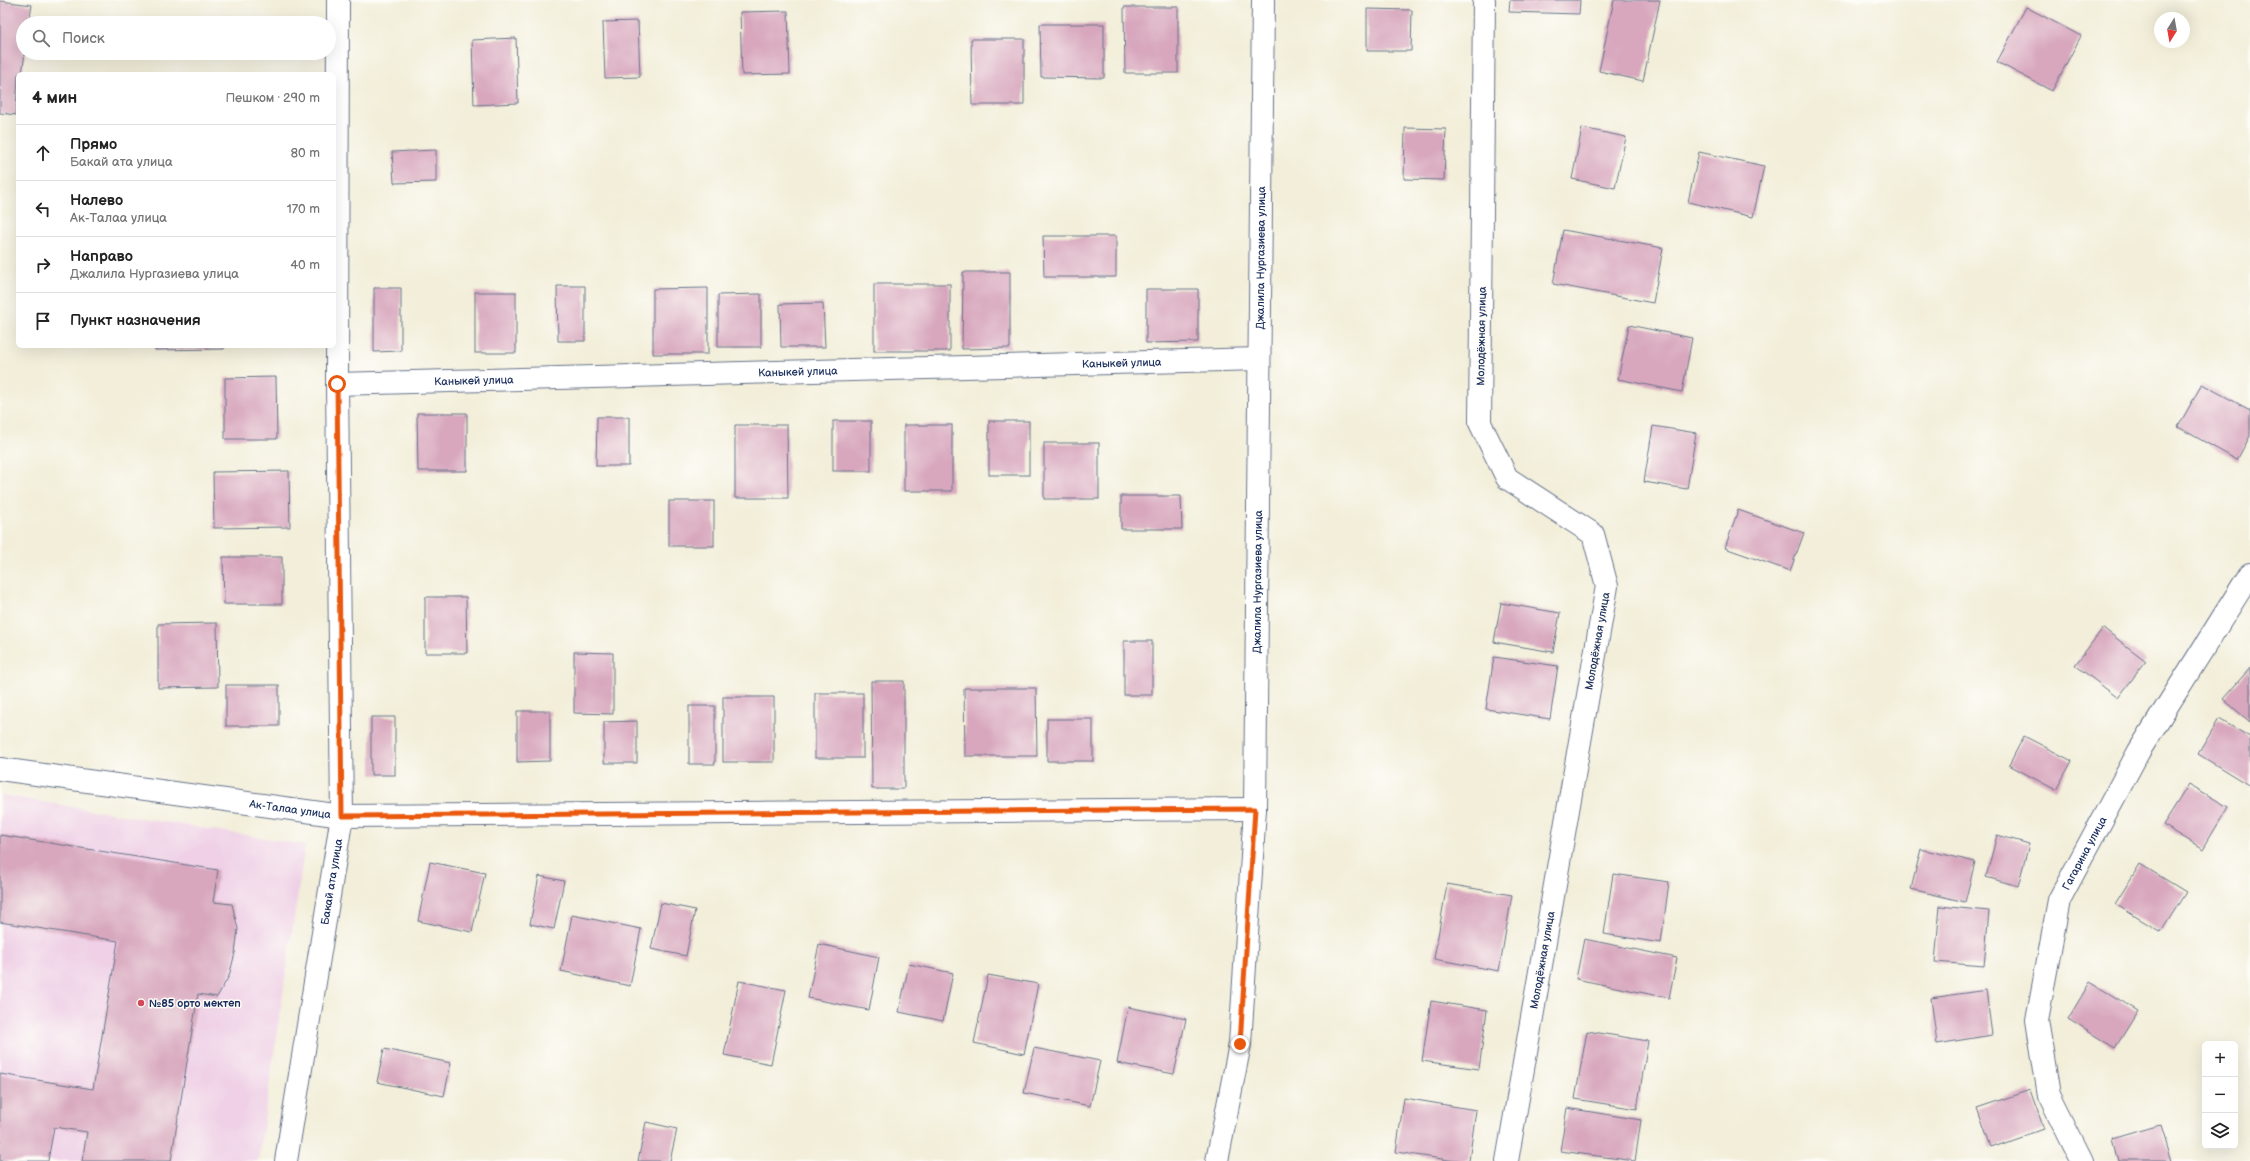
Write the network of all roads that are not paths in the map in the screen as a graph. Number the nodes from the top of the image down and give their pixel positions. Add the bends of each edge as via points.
1 (338, 0) edge
2 (1263, 0) edge
3 (1484, 0) edge
4 (1259, 359) junction
5 (337, 384) junction
6 (2250, 574) edge
7 (0, 769) edge
8 (1255, 809) junction
9 (342, 816) junction
10 (286, 1161) edge
11 (1217, 1161) edge
12 (1507, 1161) edge
13 (2082, 1161) edge

1 - 5 street, Бакай ата улица
2 - 4 street, Джалила Нургазиева улица
3 - 12 street, Молодёжная улица via 1480,423 1507,478 1593,534 1607,586
4 - 5 street, Каныкей улица
4 - 8 street, Джалила Нургазиева улица
5 - 9 street, Бакай ата улица
6 - 13 street, Гагарина улица via 2139,752 2059,900 2037,1020 2049,1095
7 - 9 street, Ак-Талаа улица
8 - 9 street, Ак-Талаа улица
8 - 11 street, Джалила Нургазиева улица via 1240,1044
9 - 10 street, Бакай ата улица

